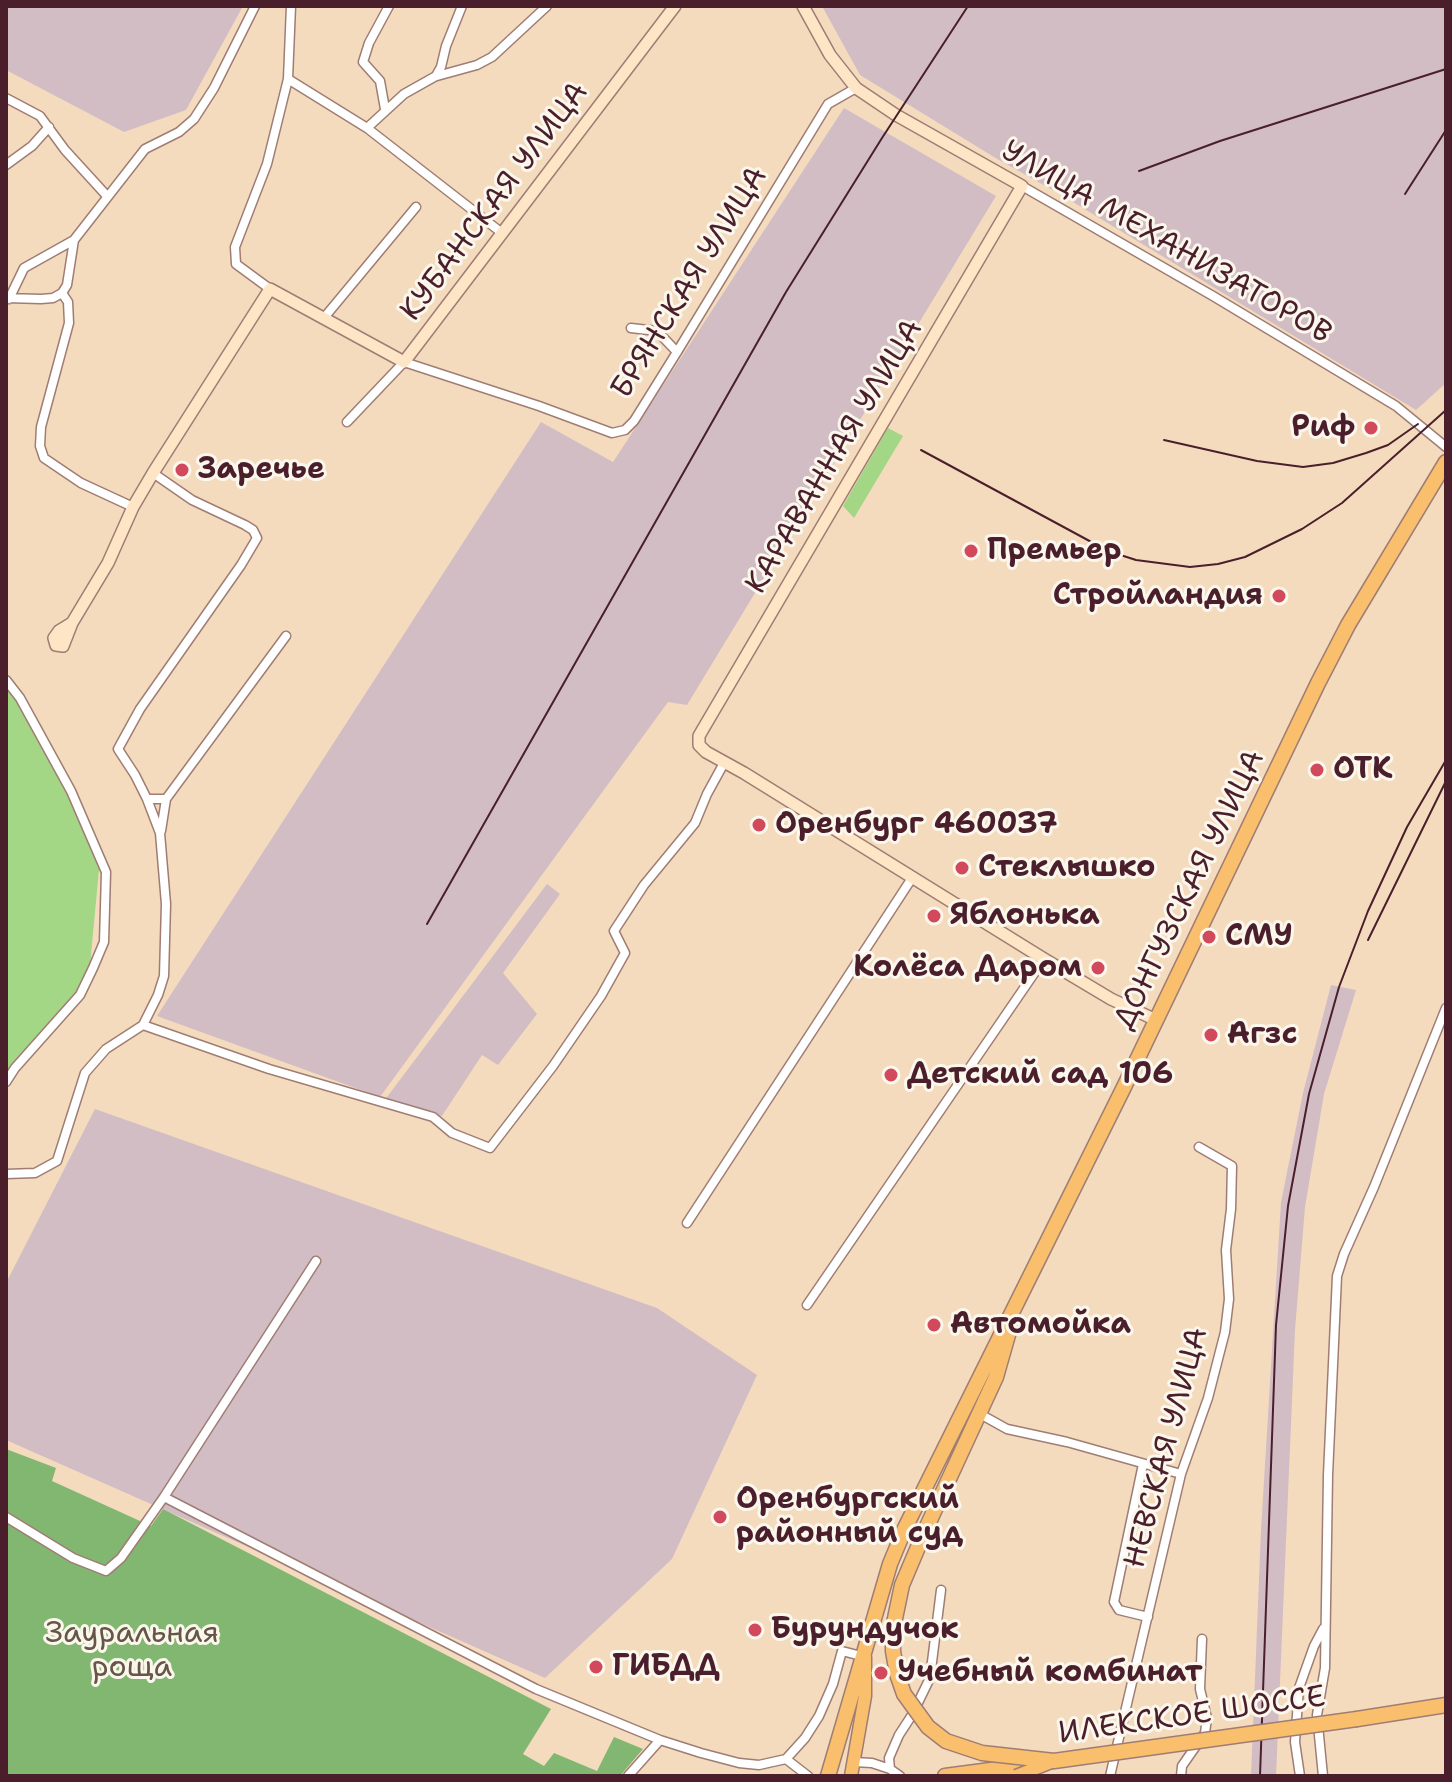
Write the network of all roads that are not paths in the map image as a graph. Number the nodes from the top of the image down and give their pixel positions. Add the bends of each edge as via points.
1 (255, 6) edge
2 (291, 6) edge
3 (389, 6) edge
4 (462, 6) edge
5 (547, 6) edge
6 (675, 6) edge
7 (803, 6) edge
8 (436, 76) junction
9 (288, 79) junction
10 (856, 88) junction
11 (6, 98) edge
12 (385, 109) junction
13 (49, 127) junction
14 (367, 128) junction
15 (6, 165) edge
16 (1022, 186) junction
17 (107, 196) junction
18 (416, 207) dead end
19 (502, 233) junction
20 (74, 240) junction
21 (270, 289) junction
22 (62, 293) junction
23 (7, 299) edge
24 (323, 319) junction
25 (631, 328) dead end
26 (677, 352) junction
27 (404, 362) junction
28 (347, 422) dead end
29 (1446, 447) edge
30 (1446, 462) edge
31 (153, 473) junction
32 (133, 507) junction
33 (72, 623) dead end
34 (286, 636) dead end
35 (6, 680) edge
36 (724, 763) junction
37 (147, 799) junction
38 (166, 799) junction
39 (160, 833) junction
40 (912, 878) junction
41 (1044, 959) junction
42 (1446, 1008) edge
43 (1156, 1020) junction
44 (143, 1025) junction
45 (6, 1082) edge
46 (1199, 1147) dead end
47 (6, 1174) edge
48 (687, 1223) dead end
49 (316, 1261) dead end
50 (807, 1305) dead end
51 (1013, 1310) junction
52 (980, 1414) junction
53 (1143, 1464) junction
54 (1181, 1474) junction
55 (164, 1497) junction
56 (6, 1517) edge
57 (941, 1590) dead end
58 (1148, 1617) junction
59 (1324, 1628) junction
60 (1202, 1639) dead end
61 (865, 1657) junction
62 (1446, 1705) edge
63 (660, 1740) junction
64 (1197, 1746) junction
65 (1115, 1758) junction
66 (786, 1759) junction
67 (1054, 1761) junction
68 (854, 1762) junction
69 (890, 1769) junction
70 (628, 1776) edge
71 (808, 1776) edge
72 (828, 1776) edge
73 (851, 1776) edge
74 (899, 1776) edge
75 (945, 1776) edge
76 (966, 1776) edge
77 (1016, 1776) edge
78 (1110, 1776) edge
79 (1181, 1776) edge
80 (1300, 1776) edge
81 (1323, 1776) edge

1 - 17 street via 194,119 145,149
2 - 9 street
3 - 12 street via 363,62 380,81
4 - 8 street
5 - 8 street via 492,57
6 - 19 street, КУБАНСКАЯ УЛИЦА
7 - 10 street, УЛИЦА МЕХАНИЗАТОРОВ
8 - 12 street
9 - 14 street
9 - 21 street via 267,164 235,247 236,264
10 - 16 street, УЛИЦА МЕХАНИЗАТОРОВ
10 - 26 street, БРЯНСКАЯ УЛИЦА via 828,104
11 - 13 street via 40,116
12 - 14 street
13 - 15 street
13 - 17 street
14 - 19 street
16 - 29 street, УЛИЦА МЕХАНИЗАТОРОВ via 1396,406
16 - 36 street, КАРАВАННАЯ УЛИЦА via 699,736 699,745
17 - 20 street
18 - 24 street
19 - 27 street, КУБАНСКАЯ УЛИЦА
20 - 22 street
20 - 23 street via 24,268
21 - 24 street, БРЯНСКАЯ УЛИЦА
21 - 31 street
22 - 23 street
22 - 32 street via 69,323 40,446 44,458 81,483
24 - 27 street, БРЯНСКАЯ УЛИЦА
25 - 26 street via 657,331
26 - 27 street, БРЯНСКАЯ УЛИЦА via 634,421 612,433
27 - 28 street, КУБАНСКАЯ УЛИЦА
30 - 43 highway, ДОНГУЗСКАЯ УЛИЦА via 1348,625
31 - 32 street
31 - 37 street via 192,500 245,525 257,538 118,749
32 - 33 street
34 - 38 street
35 - 45 street via 71,791 106,872 104,942 80,995
36 - 40 street
36 - 44 street via 695,823 614,931 625,953 601,996 490,1148 452,1133 433,1117
37 - 38 street
37 - 39 street
38 - 39 street
39 - 44 street via 166,904 164,976
40 - 41 street
40 - 48 street
41 - 43 street
41 - 50 street
42 - 59 street via 1337,1276
43 - 51 highway, ДОНГУЗСКАЯ УЛИЦА
44 - 47 street via 106,1049 85,1073 57,1161 35,1173
46 - 54 street, НЕВСКАЯ УЛИЦА via 1232,1166 1226,1250 1229,1299 1208,1398
49 - 55 street
51 - 52 highway via 1007,1346
51 - 61 highway, ДОНГУЗСКАЯ УЛИЦА via 900,1540
52 - 53 street via 1007,1429
52 - 67 highway, bridge via 902,1585 893,1628 895,1662 904,1694 928,1727 946,1741 982,1753
53 - 54 street
53 - 58 street via 1114,1602 1119,1610
54 - 58 street, НЕВСКАЯ УЛИЦА
55 - 56 street via 106,1571 73,1558
55 - 63 street via 536,1689
57 - 69 street via 930,1678 899,1735
58 - 65 street, НЕВСКАЯ УЛИЦА
59 - 80 street via 1299,1688 1295,1742
59 - 81 street via 1325,1668 1317,1715
60 - 64 street via 1200,1689 1207,1718
61 - 66 street via 842,1651 819,1716
61 - 68 main road, ДОНГУЗСКАЯ УЛИЦА via 865,1696
61 - 72 highway, ДОНГУЗСКАЯ УЛИЦА
62 - 67 highway, ИЛЕКСКОЕ ШОССЕ, bridge
63 - 66 street via 739,1763
63 - 70 street
64 - 65 street
64 - 79 street
65 - 76 street
65 - 78 street, НЕВСКАЯ УЛИЦА
66 - 71 street
67 - 75 highway, ИЛЕКСКОЕ ШОССЕ, bridge
67 - 77 main road, bridge
68 - 69 street
68 - 73 main road, ДОНГУЗСКАЯ УЛИЦА
69 - 74 street

